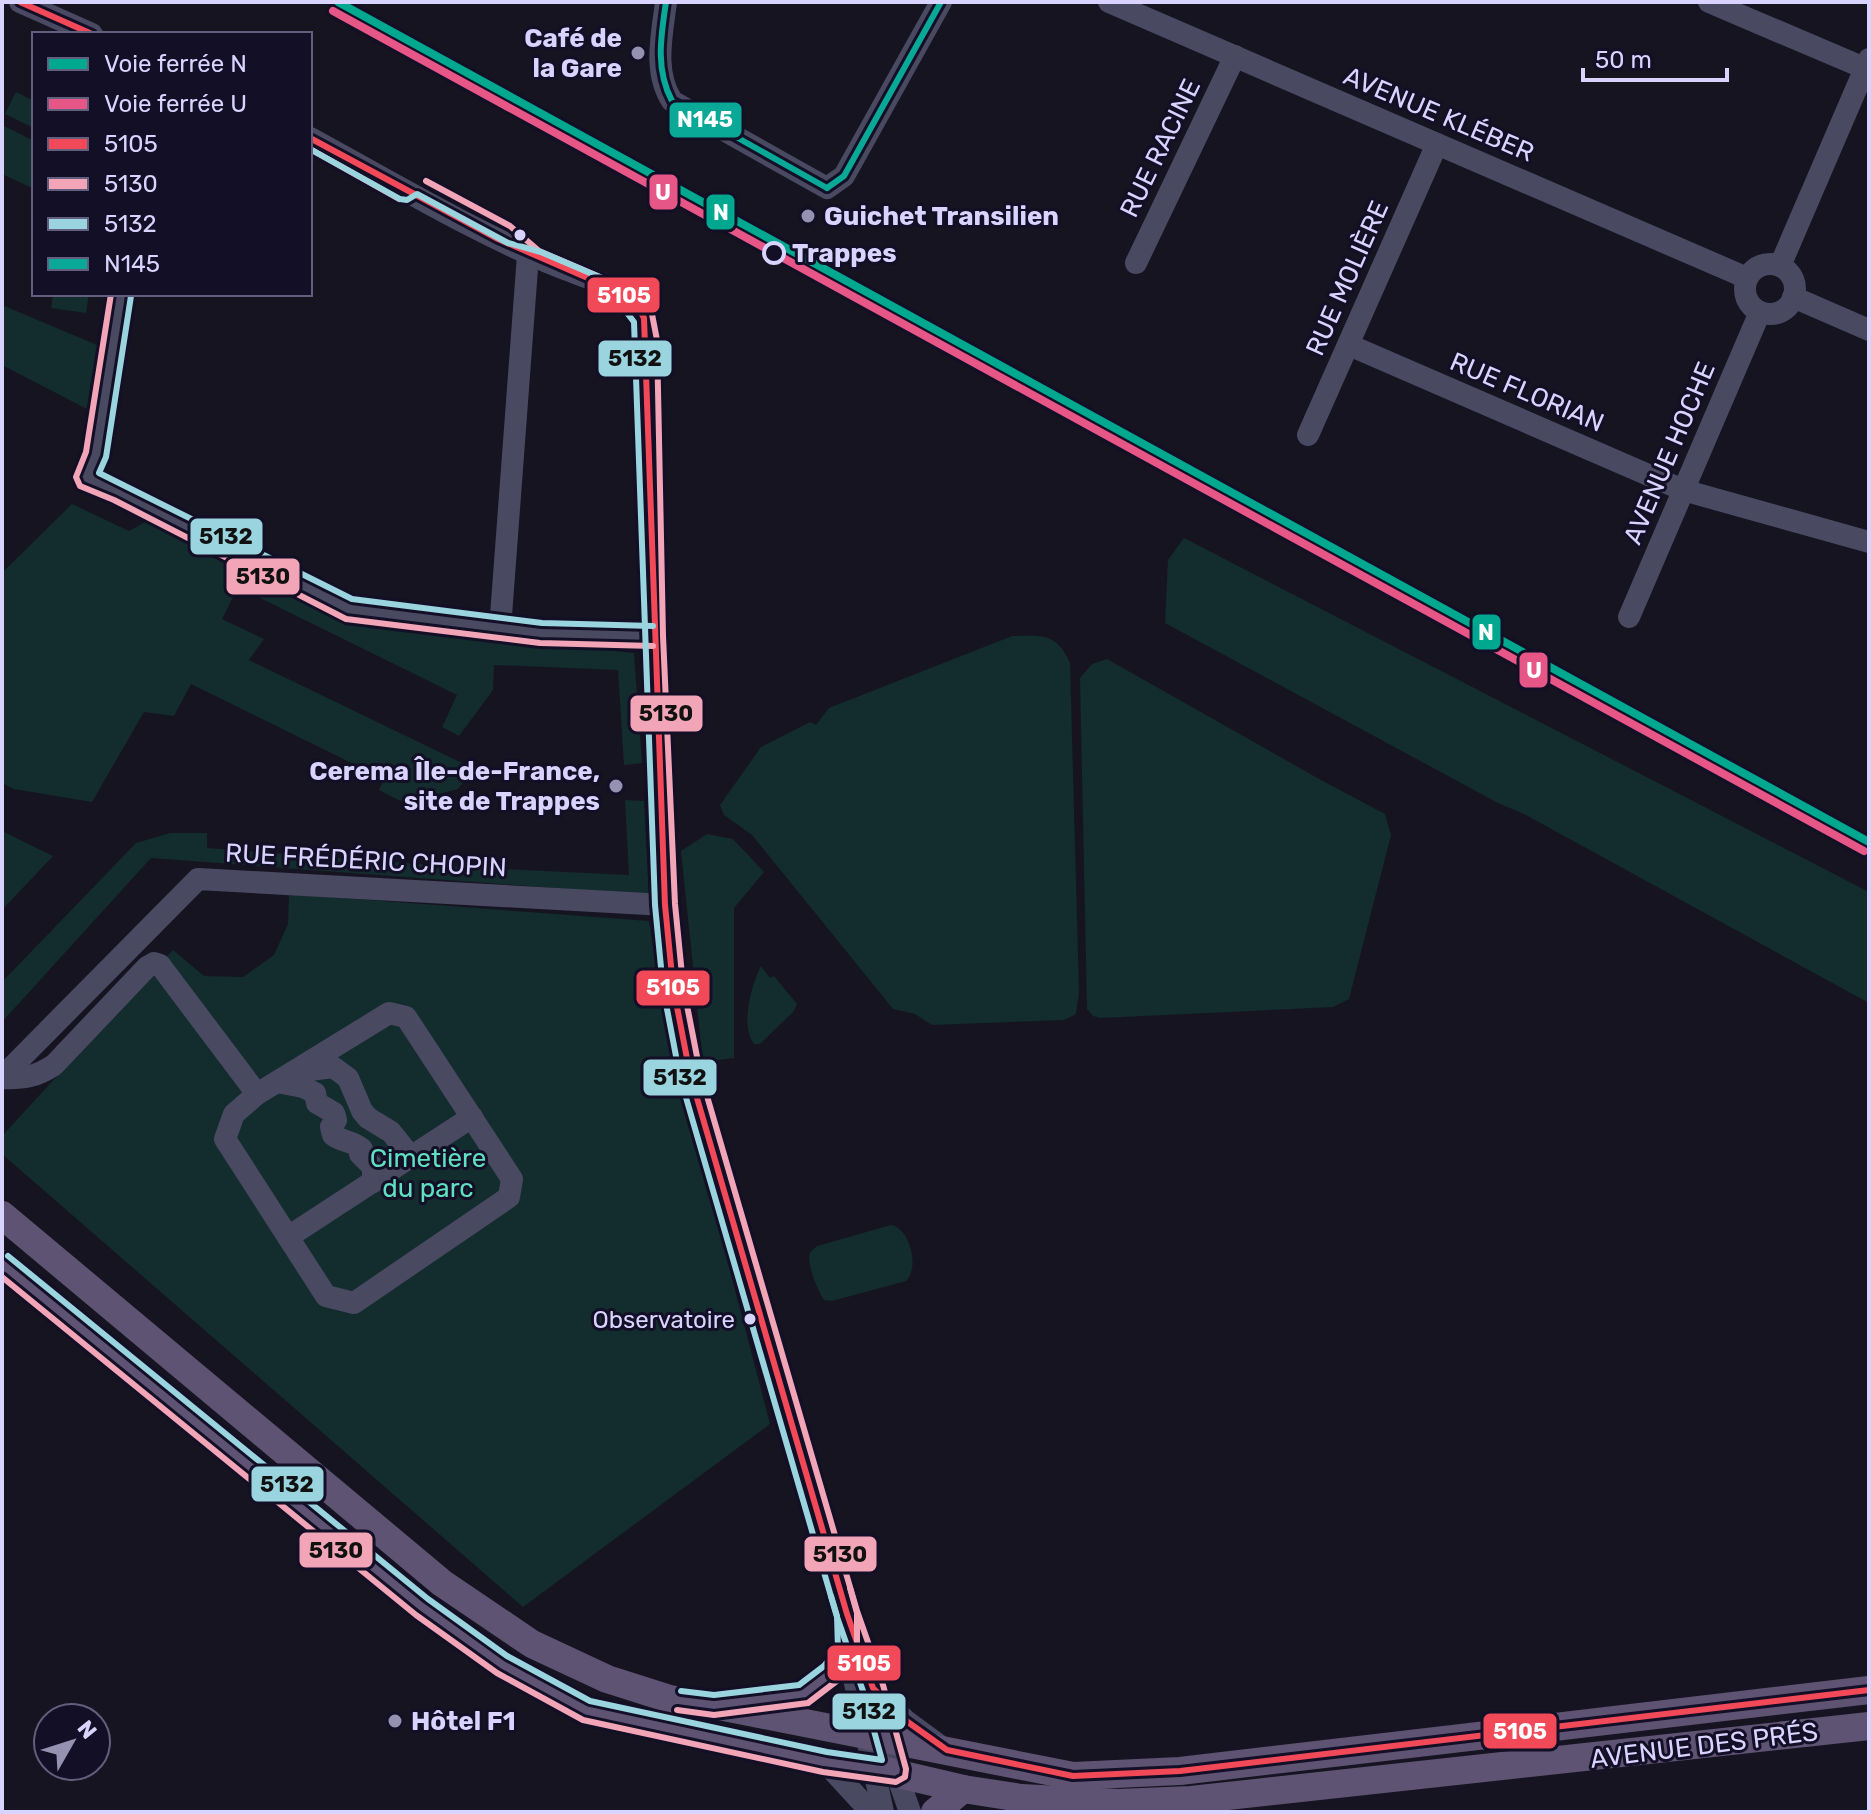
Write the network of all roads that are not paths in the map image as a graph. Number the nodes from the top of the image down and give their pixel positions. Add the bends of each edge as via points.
1 (20, 2) edge
2 (666, 2) edge
3 (941, 2) edge
4 (1109, 2) edge
5 (1709, 2) edge
6 (88, 32) edge
7 (1235, 56) junction
8 (1868, 66) edge
9 (312, 139) edge
10 (1437, 144) junction
11 (528, 255) junction
12 (1136, 263) dead end
13 (1780, 266) junction
14 (1747, 278) junction
15 (121, 296) edge
16 (1793, 297) junction
17 (1760, 312) junction
18 (1869, 330) edge
19 (1349, 345) junction
20 (1308, 435) dead end
21 (1683, 490) junction
22 (1869, 542) edge
23 (1629, 617) dead end
24 (500, 629) junction
25 (653, 636) junction
26 (665, 905) junction
27 (2, 1077) edge
28 (285, 1077) junction
29 (257, 1094) junction
30 (472, 1117) junction
31 (347, 1136) junction
32 (411, 1157) junction
33 (2, 1215) edge
34 (288, 1237) junction
35 (2, 1264) edge
36 (847, 1614) junction
37 (848, 1653) junction
38 (873, 1688) junction
39 (1869, 1690) edge
40 (714, 1705) junction
41 (1869, 1726) edge
42 (703, 1736) junction
43 (947, 1750) junction
44 (880, 1754) junction
45 (825, 1762) junction
46 (1073, 1776) junction
47 (963, 1789) junction
48 (871, 1812) edge
49 (883, 1812) edge
50 (910, 1812) edge
51 (935, 1812) edge

1 - 6 street
2 - 3 street via 659,68 672,101 827,188 844,176
4 - 7 street, AVENUE KLÉBER
5 - 8 street
7 - 10 street, AVENUE KLÉBER
7 - 12 street, RUE RACINE
8 - 13 street
9 - 11 street
10 - 14 street, AVENUE KLÉBER
10 - 19 street, RUE MOLIÈRE
11 - 24 street
11 - 25 street via 627,296 642,313 647,341
13 - 14 street via 1761,266
13 - 16 street via 1792,279
14 - 17 street via 1746,298
15 - 24 street via 96,455 86,478 349,609
16 - 17 street via 1780,312
16 - 18 street
17 - 21 street, AVENUE HOCHE
19 - 20 street, RUE MOLIÈRE
19 - 21 street, RUE FLORIAN
21 - 22 street, RUE FLORIAN
21 - 23 street, AVENUE HOCHE
24 - 25 street
25 - 26 street
26 - 27 street, RUE FRÉDÉRIC CHOPIN via 198,879
26 - 36 street via 690,1074
27 - 29 street via 31,1077 54,1065 154,963
28 - 29 street
28 - 30 street via 389,1013 406,1017
28 - 31 street via 303,1087
28 - 32 street via 333,1067 348,1078 368,1118 391,1132
29 - 34 street via 234,1114 225,1139
30 - 32 street
30 - 34 street via 512,1179 509,1197 354,1303 326,1296
31 - 32 street
31 - 34 street
33 - 40 main road via 442,1583 532,1644 607,1679 670,1699
35 - 42 main road via 422,1607 502,1664 586,1710
36 - 37 street
36 - 38 street
37 - 40 main road via 803,1695
37 - 44 street
38 - 43 street
38 - 44 street
39 - 46 main road, AVENUE DES PRÉS via 1180,1771
40 - 44 main road
41 - 47 main road, AVENUE DES PRÉS via 1191,1800 1118,1803
42 - 44 main road via 713,1725
42 - 45 main road
43 - 44 main road, AVENUE DES PRÉS
43 - 46 main road, AVENUE DES PRÉS
44 - 45 main road
44 - 46 main road via 1005,1779 1066,1783
44 - 47 main road, AVENUE DES PRÉS
44 - 49 street
44 - 50 street
45 - 48 street
47 - 51 main road

